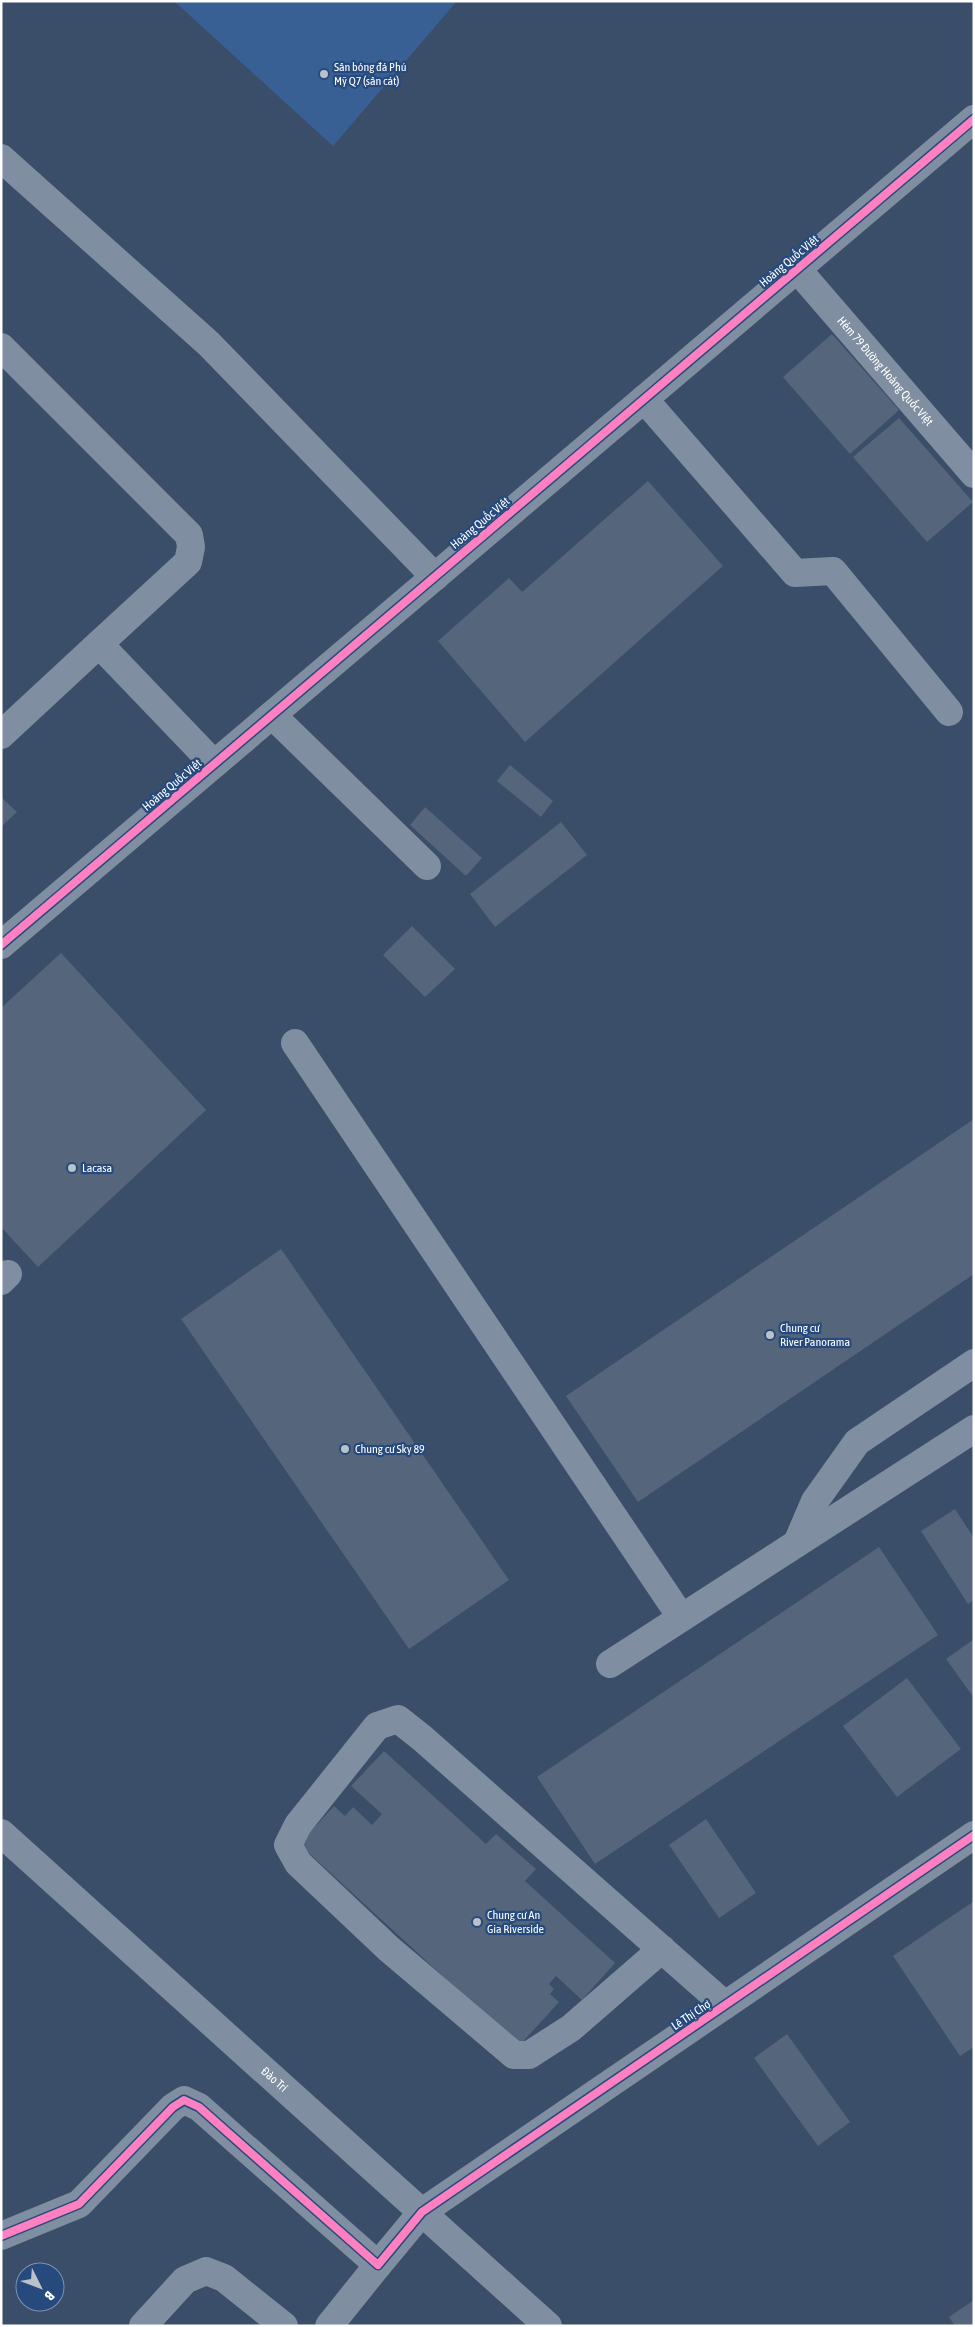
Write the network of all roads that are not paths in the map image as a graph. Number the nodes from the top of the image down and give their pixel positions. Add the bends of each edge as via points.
1 (974, 119) edge
2 (1, 158) edge
3 (797, 269) junction
4 (1, 347) edge
5 (644, 399) junction
6 (974, 474) edge
7 (435, 577) junction
8 (99, 644) junction
9 (948, 712) dead end
10 (272, 715) junction
11 (1, 735) edge
12 (214, 764) junction
13 (426, 866) dead end
14 (1, 944) edge
15 (295, 1043) dead end
16 (974, 1363) edge
17 (974, 1430) edge
18 (797, 1543) junction
19 (681, 1617) junction
20 (610, 1664) dead end
21 (1, 1833) edge
22 (974, 1835) edge
23 (662, 1948) junction
24 (725, 2005) junction
25 (422, 2212) junction
26 (1, 2236) edge
27 (378, 2265) junction
28 (143, 2326) edge
29 (284, 2326) edge
30 (329, 2326) edge
31 (548, 2326) edge

1 - 3 street, Hoàng Quốc Việt
2 - 7 street via 209,344
3 - 5 street, Hoàng Quốc Việt
3 - 6 street, Hẻm 79 Đường Hoàng Quốc Việt
4 - 8 street via 189,536 192,547 188,562
5 - 7 street, Hoàng Quốc Việt
5 - 9 street via 796,573 832,571
7 - 10 street, Hoàng Quốc Việt
8 - 11 street
8 - 12 street
10 - 12 street, Hoàng Quốc Việt
10 - 13 street
12 - 14 street, Hoàng Quốc Việt
15 - 19 street
16 - 18 street via 857,1442 815,1501
17 - 18 street
18 - 19 street
19 - 20 street
21 - 25 street, Đào Trí
22 - 24 street, Lê Thị Chợ
23 - 23 street via 571,2028 529,2055 514,2055 389,1949 298,1863 288,1845 298,1825 377,1726 398,1719
23 - 24 street
24 - 25 street, Lê Thị Chợ
25 - 27 street, Lê Thị Chợ
25 - 31 street, Đào Trí
26 - 27 street via 79,2204 173,2107 184,2100 199,2107
27 - 30 street, Lê Thị Chợ
28 - 29 street via 185,2280 206,2271 224,2278

